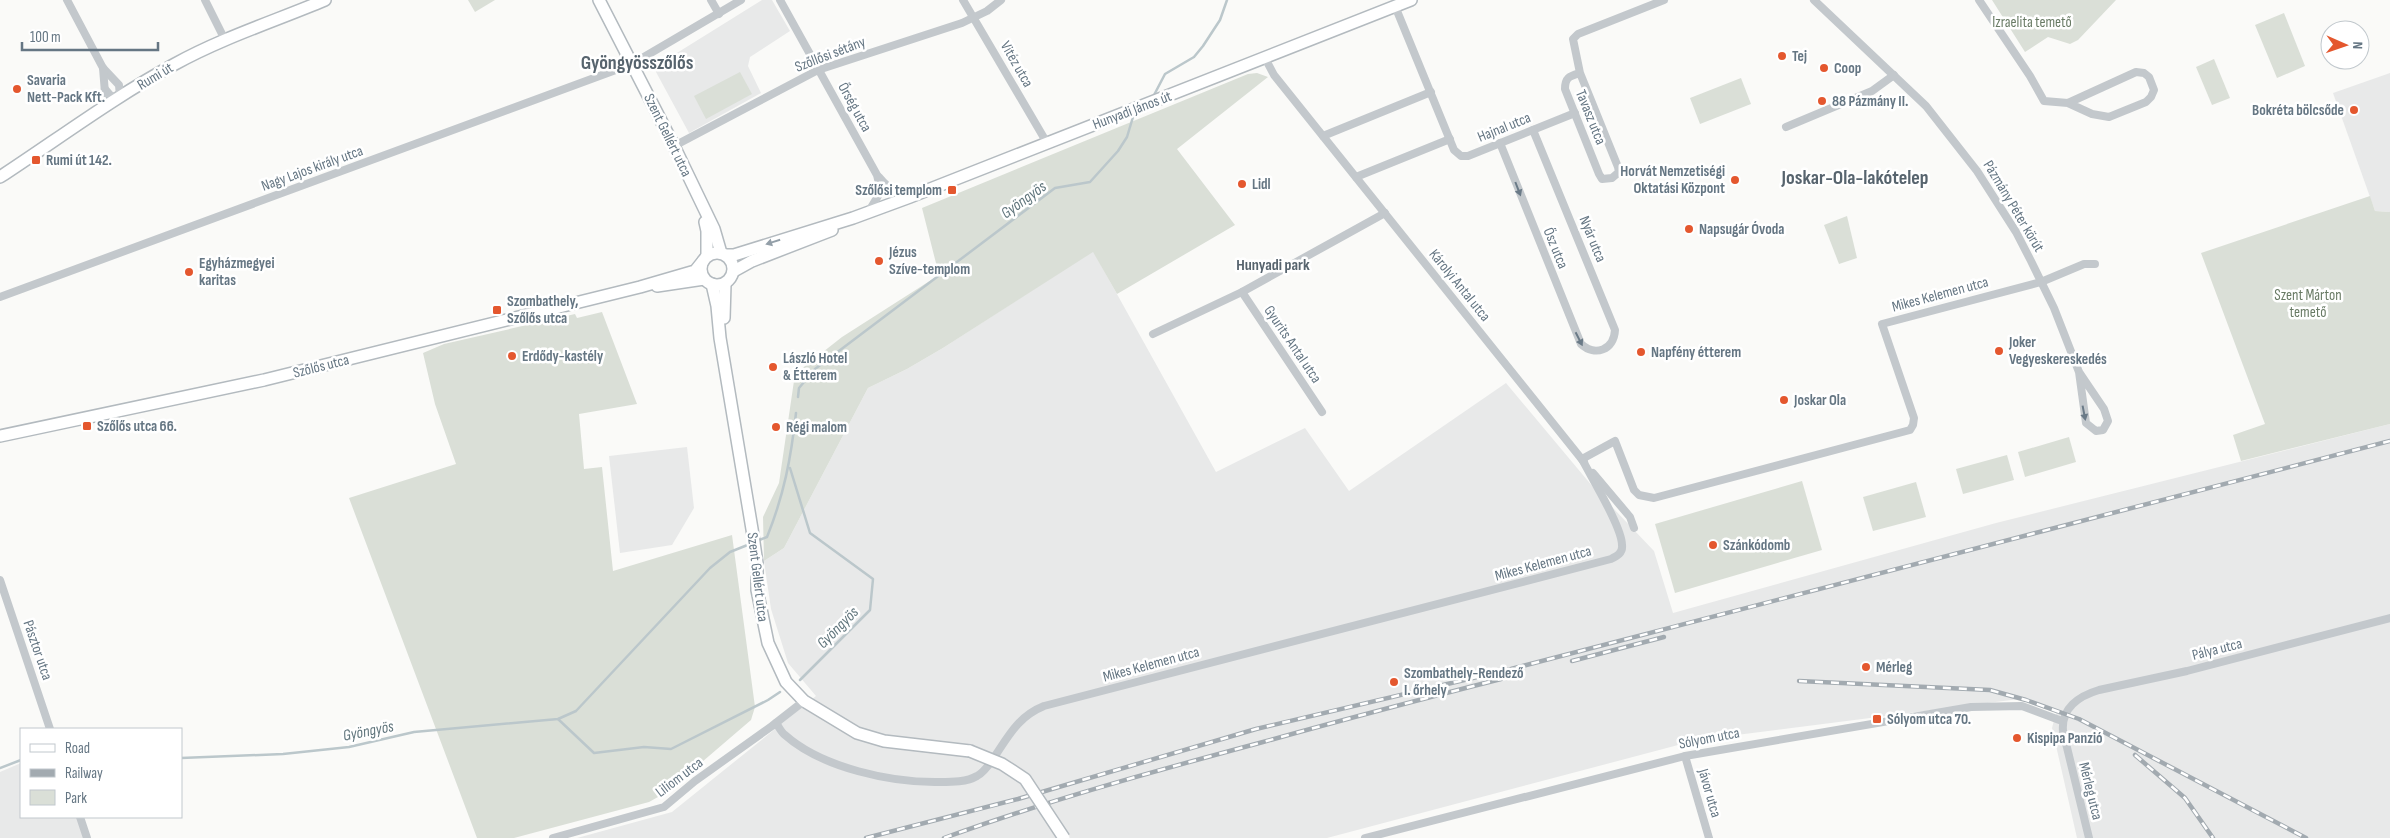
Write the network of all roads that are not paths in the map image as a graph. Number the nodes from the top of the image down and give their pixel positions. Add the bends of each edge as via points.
1 (66, 0) edge
2 (205, 0) edge
3 (325, 0) edge
4 (599, 0) edge
5 (711, 0) edge
6 (741, 0) edge
7 (780, 0) edge
8 (964, 0) edge
9 (1001, 0) edge
10 (1412, 0) edge
11 (1664, 0) edge
12 (1814, 0) edge
13 (1979, 0) edge
14 (1395, 6) junction
15 (718, 14) junction
16 (974, 18) junction
17 (225, 40) junction
18 (1265, 58) junction
19 (632, 64) junction
20 (103, 68) junction
21 (818, 70) junction
22 (1580, 73) junction
23 (1894, 75) junction
24 (116, 80) junction
25 (144, 82) junction
26 (105, 89) junction
27 (1431, 92) junction
28 (120, 97) junction
29 (2068, 103) junction
30 (98, 112) junction
31 (1575, 113) junction
32 (1786, 127) dead end
33 (1533, 130) junction
34 (1323, 136) junction
35 (1450, 139) junction
36 (1047, 143) junction
37 (1500, 143) junction
38 (674, 146) junction
39 (877, 175) junction
40 (0, 177) edge
41 (1356, 177) junction
42 (694, 190) junction
43 (929, 190) junction
44 (866, 214) junction
45 (1385, 214) junction
46 (853, 218) junction
47 (724, 254) junction
48 (705, 259) junction
49 (2095, 264) dead end
50 (734, 271) junction
51 (708, 282) junction
52 (2041, 282) junction
53 (725, 284) junction
54 (640, 287) junction
55 (1242, 292) junction
56 (0, 297) edge
57 (1153, 334) dead end
58 (1598, 351) joint
59 (724, 360) junction
60 (2079, 372) junction
61 (1322, 412) dead end
62 (0, 436) edge
63 (1582, 459) junction
64 (1634, 528) dead end
65 (0, 580) edge
66 (2390, 618) edge
67 (804, 701) junction
68 (2062, 721) junction
69 (776, 723) junction
70 (50, 728) edge
71 (1685, 756) junction
72 (80, 818) edge
73 (87, 838) edge
74 (553, 838) edge
75 (1064, 838) edge
76 (1365, 838) edge
77 (1709, 838) edge
78 (2089, 838) edge

1 - 20 street
2 - 17 street
3 - 17 street, Rumi út
4 - 19 street, Szent Gellért utca
5 - 15 street
6 - 15 street, Nagy Lajos király utca
7 - 21 street, Őrség utca
8 - 16 street, Vitéz utca
9 - 16 street, Szőllősi sétány
10 - 14 street, Hunyadi János út
11 - 22 street via 1578,34 1572,45
12 - 23 street, Pázmány Péter körút
13 - 29 street via 2044,101
14 - 18 street, Hunyadi János út
14 - 27 street, Hajnal utca
15 - 19 street, Nagy Lajos király utca
16 - 21 street, Szőllősi sétány
16 - 36 street, Vitéz utca
17 - 25 street, Rumi út
18 - 34 street, Károlyi Antal utca via 1274,75
18 - 36 street, Hunyadi János út
19 - 38 street, Szent Gellért utca
19 - 56 street, Nagy Lajos király utca
20 - 24 street
20 - 26 street
21 - 38 street, Szőllősi sétány
21 - 39 street, Őrség utca
22 - 31 street, Tavasz utca via 1568,77 1565,82
22 - 31 street, Tavasz utca via 1618,167 1616,176 1602,179
23 - 32 street via 1872,91
23 - 52 street, Pázmány Péter körút via 1938,121 1977,171 2016,232
24 - 25 street via 128,84
24 - 28 street
25 - 28 street, Rumi út
26 - 28 street via 110,96
26 - 30 street via 104,102
27 - 34 street
27 - 35 street, Hajnal utca
28 - 30 street, Rumi út
29 - 29 street via 2092,114 2109,116 2146,102 2154,90 2149,77 2136,72
30 - 40 street, Rumi út
31 - 33 street, Hajnal utca
33 - 37 street, Hajnal utca
33 - 58 street, Nyár utca via 1615,330 1611,345
34 - 41 street, Károlyi Antal utca
35 - 37 street, Hajnal utca via 1454,150 1462,156
35 - 41 street
36 - 43 street, Hunyadi János út
37 -> 58 street, Ősz utca via 1581,344 1588,350
38 - 42 street, Szent Gellért utca
39 - 43 street, Őrség utca via 893,190
39 - 44 street via 881,191
41 - 45 street, Károlyi Antal utca
42 - 47 street, Szent Gellért utca
42 - 48 street, Szent Gellért utca via 708,231
43 - 44 street, Hunyadi János út
44 - 46 street, Hunyadi János út
45 - 55 street
45 - 63 street, Károlyi Antal utca
46 -> 47 street, Hunyadi János út via 734,255
46 - 50 street, Hunyadi János út via 835,229
47 - 48 street via 714,253
47 - 50 street via 732,262
48 - 51 street via 701,272
48 - 54 street, Szőlős utca via 695,270
49 - 52 street via 2084,264
50 - 53 street
51 - 53 street
51 - 54 street, Szőlős utca
51 - 59 street, Szent Gellért utca via 717,306
52 - 60 street, Pázmány Péter körút
52 - 63 street, Mikes Kelemen utca via 1882,324 1914,418 1910,430 1654,498 1639,495 1634,490 1615,441
53 - 59 street, Szent Gellért utca
54 - 62 street, Szőlős utca via 264,380
55 - 57 street
55 - 61 street, Gyurits Antal utca
59 - 67 street, Szent Gellért utca via 755,550 757,590 768,643 786,682
60 -> 60 street, Pázmány Péter körút via 2086,422 2096,431 2103,430 2108,421 2104,410
63 - 64 street, Károlyi Antal utca via 1630,517
63 - 69 street, Mikes Kelemen utca via 1620,532 1623,546 1611,559 1044,706 1024,716 987,767 969,780 907,781 868,773 832,762 805,748 786,736
65 - 70 street, Pásztor utca
66 - 68 street, Pálya utca via 2088,693 2073,702
67 - 69 street, Liliom utca
67 - 75 street, Szent Gellért utca, bridge via 870,737 970,751 1002,764 1022,776
68 - 71 street, Sólyom utca via 2022,706 1994,705
68 - 78 street, Mérleg utca
69 - 74 street, Liliom utca via 664,807
71 - 76 street, Sólyom utca
71 - 77 street, Jávor utca
72 - 73 street

